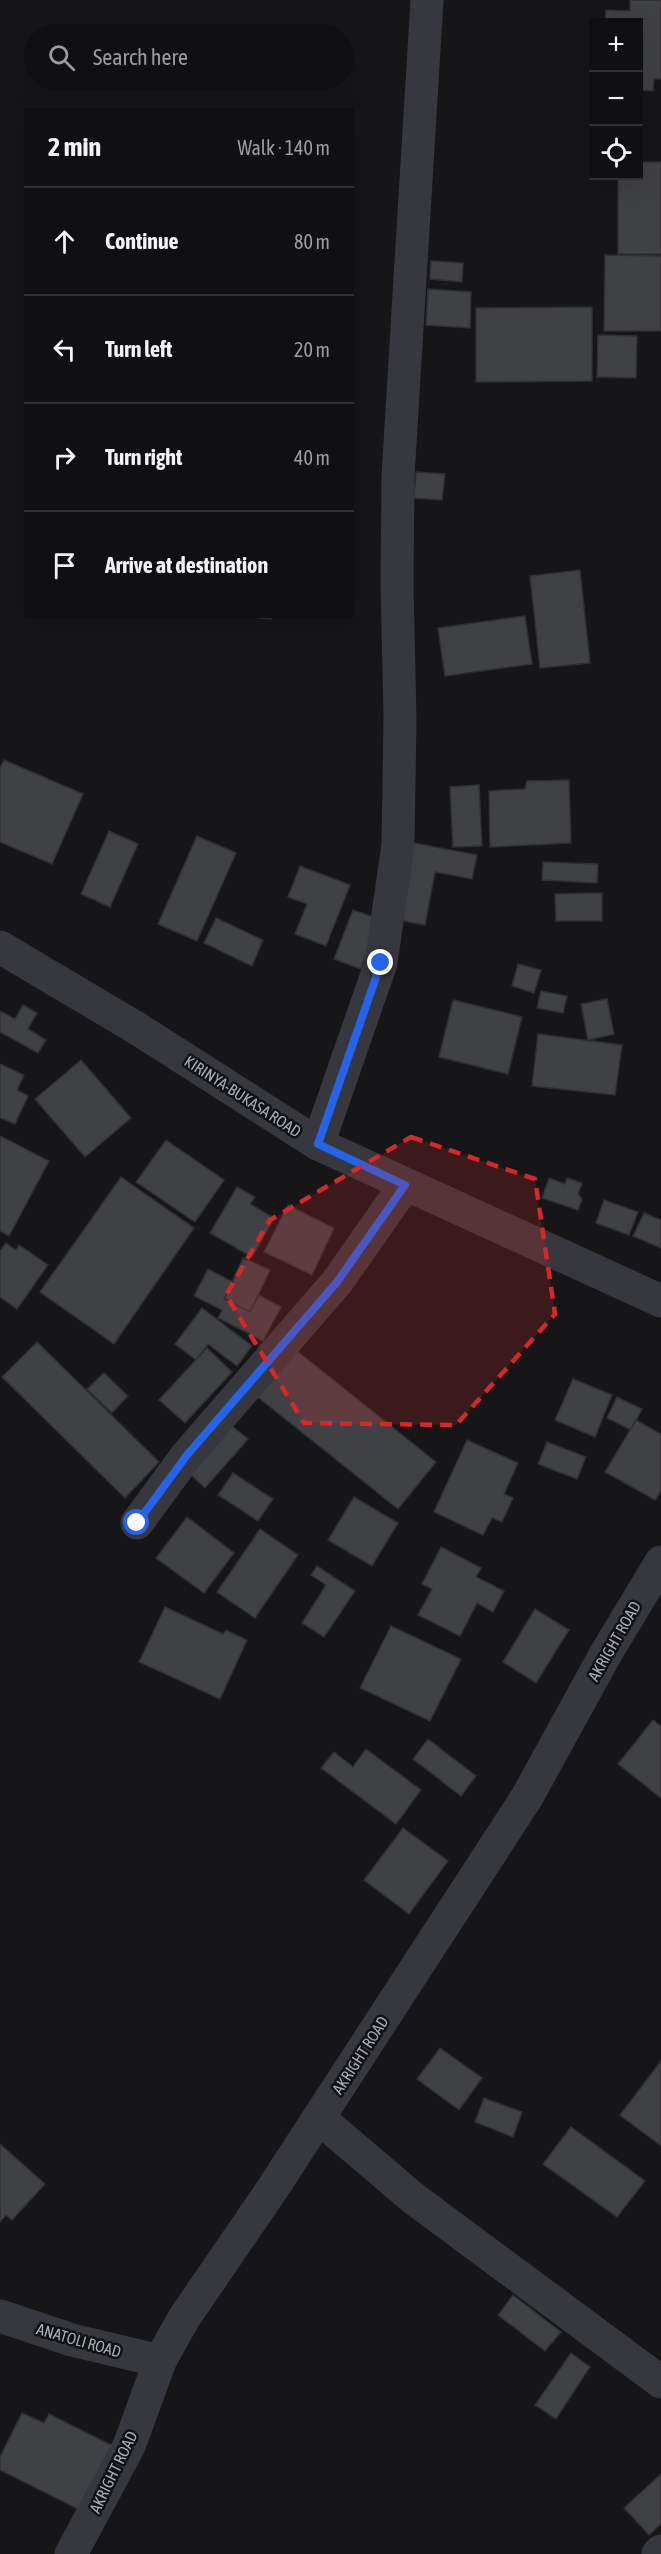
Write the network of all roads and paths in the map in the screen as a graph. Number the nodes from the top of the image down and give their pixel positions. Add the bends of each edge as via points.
1 (428, 0) edge
2 (0, 947) edge
3 (318, 1144) junction
4 (405, 1185) junction
5 (661, 1301) edge
6 (137, 1523) dead end
7 (661, 1562) edge
8 (319, 2118) junction
9 (0, 2316) edge
10 (160, 2361) junction
11 (661, 2382) edge
12 (661, 2551) edge
13 (71, 2554) edge
14 (658, 2554) edge

1 - 3 street via 398,476 398,845 381,963
2 - 3 street, KIRINYA-BUKASA ROAD
3 - 4 street, KIRINYA-BUKASA ROAD
4 - 5 street, KIRINYA-BUKASA ROAD
4 - 6 street via 337,1282 187,1455
7 - 8 street, AKRIGHT ROAD via 527,1797
8 - 10 street, AKRIGHT ROAD via 184,2318
8 - 11 street via 413,2198
9 - 10 street, ANATOLI ROAD via 72,2340
10 - 13 street, AKRIGHT ROAD via 129,2446
12 - 14 street

